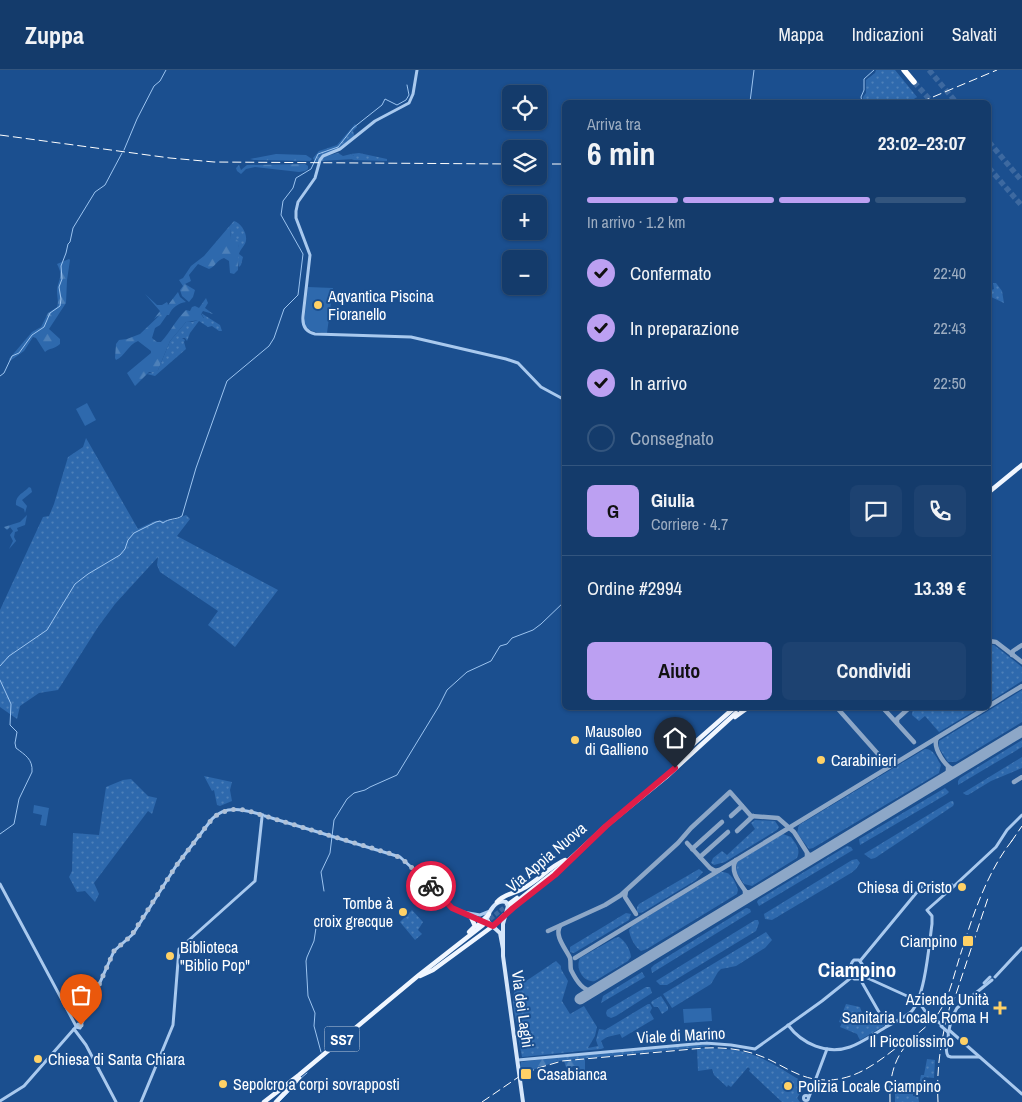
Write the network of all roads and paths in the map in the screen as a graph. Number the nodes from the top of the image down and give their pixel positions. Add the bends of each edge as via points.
1 (417, 70) edge
2 (904, 70) edge
3 (914, 82) tunnel mouth
4 (562, 398) edge
5 (1022, 465) edge
6 (991, 489) edge
7 (991, 489) edge
8 (734, 710) edge
9 (744, 710) edge
10 (683, 758) junction
11 (1022, 815) edge
12 (263, 818) junction
13 (566, 861) junction
14 (0, 884) edge
15 (952, 886) junction
16 (497, 902) junction
17 (511, 904) tunnel mouth
18 (458, 911) junction
19 (490, 912) junction
20 (506, 914) junction
21 (471, 917) junction
22 (483, 924) junction
23 (492, 925) junction
24 (468, 934) junction
25 (1022, 948) edge
26 (503, 949) junction
27 (860, 961) junction
28 (419, 976) junction
29 (852, 977) junction
30 (862, 978) junction
31 (918, 1001) junction
32 (788, 1025) junction
33 (78, 1026) junction
34 (888, 1026) junction
35 (948, 1031) junction
36 (948, 1038) junction
37 (956, 1038) junction
38 (827, 1048) junction
39 (973, 1051) junction
40 (970, 1056) junction
41 (979, 1057) junction
42 (518, 1060) junction
43 (299, 1077) junction
44 (1022, 1094) edge
45 (0, 1101) edge
46 (805, 1101) edge
47 (116, 1102) edge
48 (141, 1102) edge
49 (266, 1102) edge
50 (276, 1102) edge
51 (523, 1102) edge

1 - 4 street via 410,102 375,121 340,149 323,156 298,204 296,218 310,257 304,326 317,334 416,338 506,359 519,364 544,389
2 - 3 highway
5 - 6 main road
5 - 7 main road
8 - 10 main road, Via Appia Nuova
9 - 10 main road via 696,751
10 - 13 main road, Via Appia Nuova via 666,777
11 - 15 street via 996,847
12 - 18 street via 400,857
12 - 33 street via 236,809 215,816 176,866 133,934 113,952
12 - 48 street via 256,881 179,949 173,1025
13 - 16 main road
13 - 17 main road, Via Appia Nuova
13 - 20 main road via 555,875
14 - 33 street
15 - 27 street via 923,885
15 - 31 street via 927,910 933,922
16 - 19 main road
16 - 20 main road via 507,903
18 - 19 street via 480,915
18 - 21 street
19 - 22 main road
19 - 23 main road, Via dei Laghi via 487,920
20 - 23 main road
20 - 26 main road, Via dei Laghi
21 - 22 street
21 - 24 main road via 475,926
22 - 23 street
22 - 24 main road
22 - 28 main road, SS7
23 - 26 main road, Via dei Laghi via 501,934
23 - 28 main road via 433,970
24 - 28 main road via 430,962
25 - 35 street via 957,1008
26 - 42 main road, Via dei Laghi
27 - 29 street via 851,963
27 - 30 street
28 - 43 main road, SS7
28 - 49 main road, SS7
29 - 30 street
29 - 32 street, Viale di Marino
30 - 31 street
30 - 34 street
31 - 34 street via 910,1013
31 - 35 street, bridge
32 - 38 street via 803,1040
32 - 42 street, Viale di Marino via 754,1049 705,1043
33 - 45 street via 24,1086
33 - 47 street
34 - 38 street via 852,1046
35 - 36 street
35 - 37 street
36 - 37 street
36 - 40 street via 948,1056
37 - 39 street
38 - 46 street
39 - 40 street
39 - 41 street
40 - 41 street
41 - 44 street
42 - 51 main road, Via dei Laghi
43 - 49 main road, SS7
43 - 50 main road

